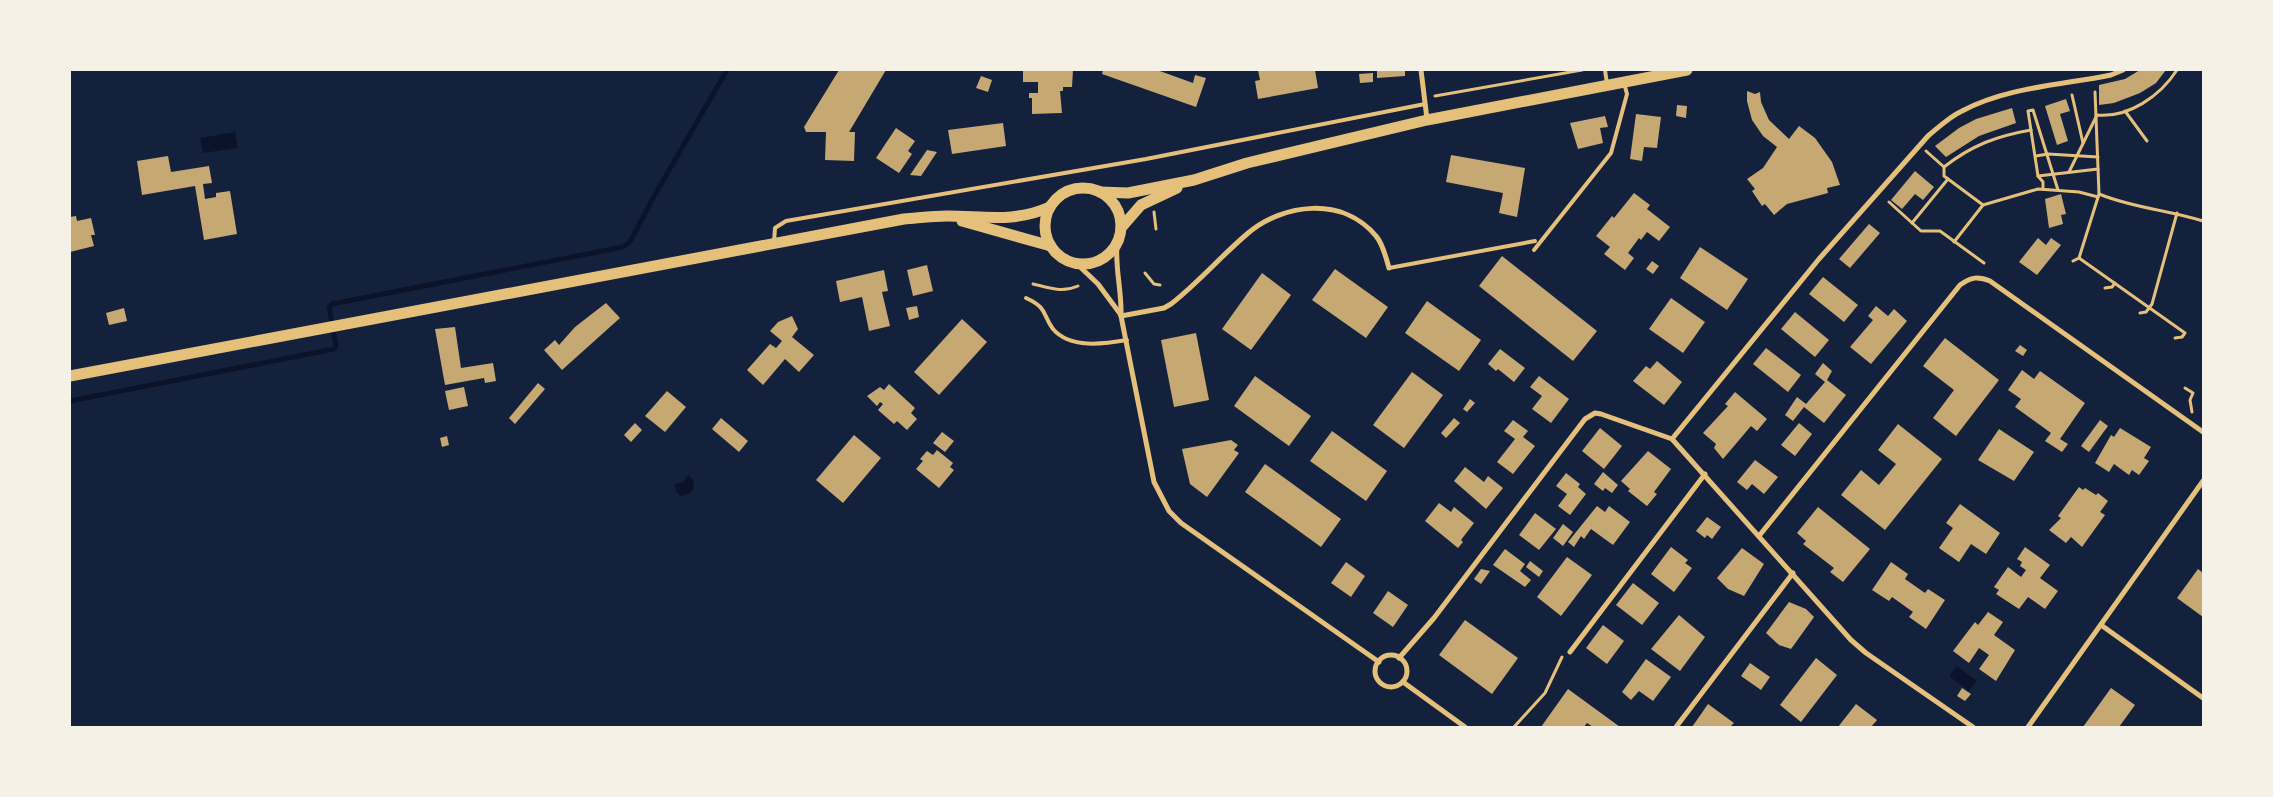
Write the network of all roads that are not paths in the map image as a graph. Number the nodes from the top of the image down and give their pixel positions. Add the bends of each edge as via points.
1 (1421, 70) edge
2 (1605, 70) edge
3 (1687, 70) edge
4 (2123, 70) edge
5 (1624, 81) junction
6 (1608, 84) junction
7 (1424, 101) junction
8 (1427, 120) junction
9 (1194, 180) junction
10 (1100, 192) junction
11 (1050, 207) junction
12 (946, 216) junction
13 (1121, 228) junction
14 (1535, 241) dead end
15 (774, 242) junction
16 (1117, 245) junction
17 (1051, 246) junction
18 (1534, 250) dead end
19 (1077, 264) junction
20 (1390, 268) joint
21 (1026, 298) dead end
22 (1121, 316) junction
23 (1127, 340) junction
24 (70, 376) edge
25 (2203, 432) edge
26 (1672, 439) junction
27 (1705, 474) junction
28 (2203, 481) edge
29 (1759, 536) junction
30 (1793, 573) junction
31 (2101, 625) junction
32 (1570, 652) road end
33 (1399, 658) junction
34 (1379, 662) junction
35 (1403, 682) junction
36 (2203, 698) edge
37 (1465, 727) edge
38 (1676, 727) edge
39 (1973, 727) edge
40 (2028, 727) edge

1 - 7 street
2 - 6 lane
3 - 5 main road
4 - 26 street via 1981,102 1961,111 1928,136 1819,259
5 - 6 main road
5 - 18 lane via 1627,94 1610,153
6 - 8 main road
7 - 8 street
7 - 15 lane via 1146,160 786,221 775,228
8 - 9 main road via 1247,163
9 - 10 main road via 1128,193
9 - 13 main road via 1141,205
10 - 11 main road via 1078,189 1062,195
10 - 13 main road via 1116,207
11 - 12 main road via 1031,216 991,219
11 - 17 main road via 1045,227
12 - 15 main road via 904,219
12 - 17 main road
13 - 16 main road
14 - 20 lane
15 - 24 main road
16 - 19 main road via 1100,261
16 - 22 street
17 - 19 main road via 1067,261
19 - 22 street via 1098,284
20 - 22 street via 1378,238 1362,222 1333,208 1311,208 1284,214 1254,229 1164,308
21 - 23 lane via 1045,310 1053,329 1067,339 1087,344
22 - 23 street
23 - 34 street via 1154,482 1169,512
25 - 29 street via 1990,281 1974,278 1960,285
26 - 27 street
26 - 33 street via 1601,414 1595,413 1585,419 1434,618
27 - 29 street
27 - 32 street
28 - 31 street
29 - 30 street
30 - 38 street
30 - 39 street via 1866,653
31 - 36 street
31 - 40 street
33 - 34 street via 1389,656
33 - 35 street via 1407,670
34 - 35 street via 1376,674 1382,684 1393,687
35 - 37 street

